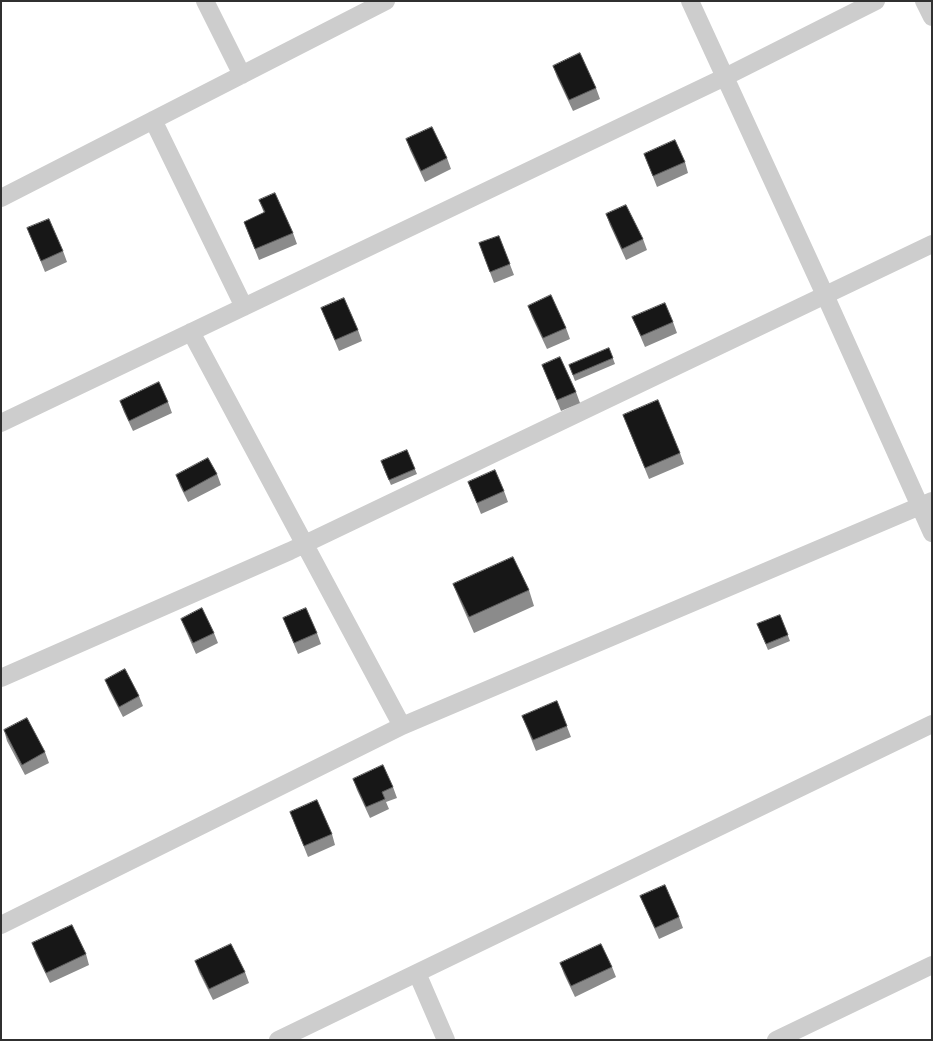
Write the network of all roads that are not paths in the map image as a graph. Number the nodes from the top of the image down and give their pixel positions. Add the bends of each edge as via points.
1 (205, 1) edge
2 (386, 1) edge
3 (690, 1) edge
4 (876, 1) edge
5 (924, 1) edge
6 (932, 16) edge
7 (242, 75) junction
8 (725, 77) junction
9 (153, 120) junction
10 (1, 198) edge
11 (932, 244) edge
12 (825, 295) junction
13 (244, 307) junction
14 (191, 332) junction
15 (1, 422) edge
16 (926, 504) edge
17 (932, 533) edge
18 (305, 544) junction
19 (1, 678) edge
20 (932, 724) edge
21 (402, 726) junction
22 (1, 925) edge
23 (932, 965) edge
24 (417, 973) junction
25 (278, 1040) edge
26 (446, 1040) edge
27 (776, 1040) edge

1 - 7 street
2 - 7 street
3 - 8 street
4 - 8 street
5 - 6 street
7 - 9 street
8 - 12 street
8 - 13 street
9 - 10 street
9 - 13 street
11 - 12 street
12 - 16 street
12 - 18 street
13 - 14 street
14 - 15 street
14 - 18 street
16 - 17 street
16 - 21 street
18 - 19 street
18 - 21 street
20 - 24 street
21 - 22 street
23 - 27 street
24 - 25 street
24 - 26 street

